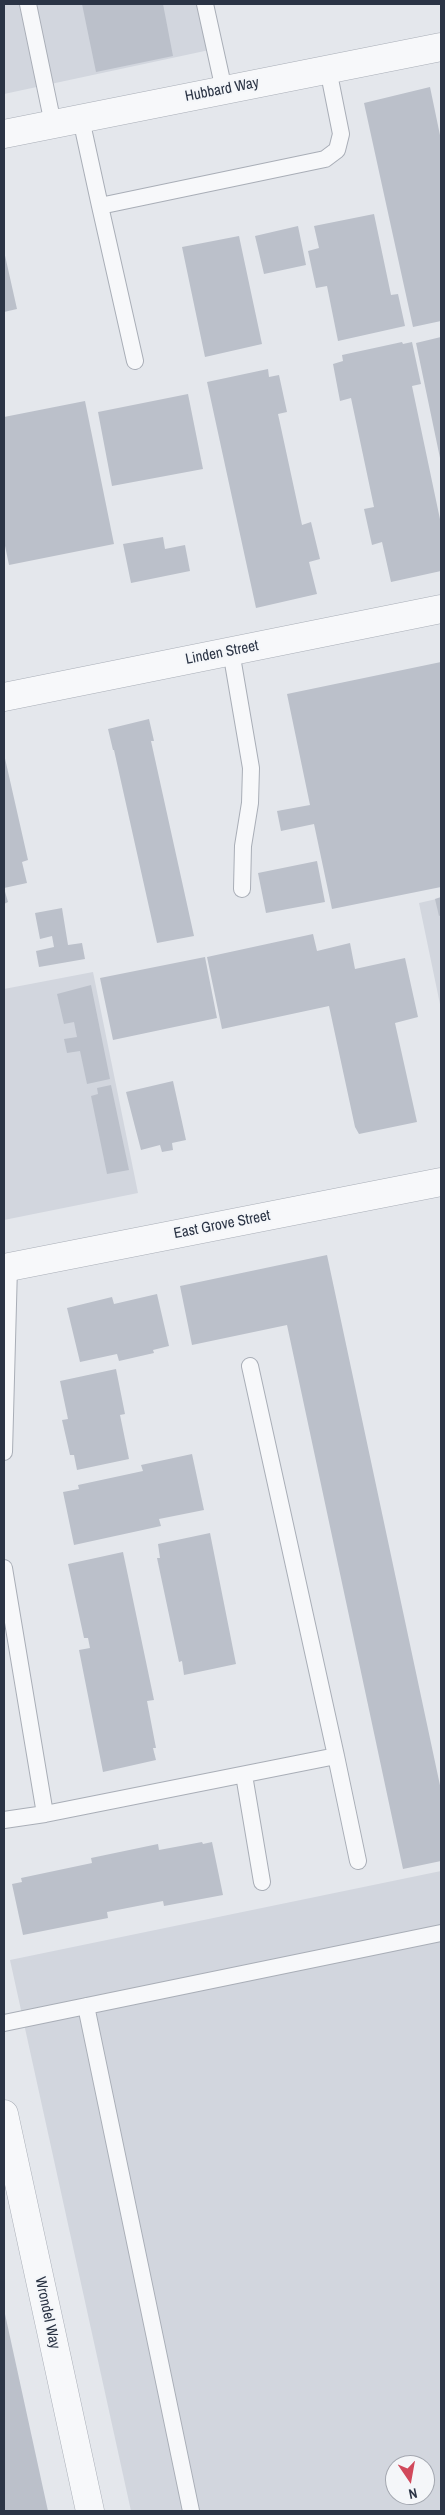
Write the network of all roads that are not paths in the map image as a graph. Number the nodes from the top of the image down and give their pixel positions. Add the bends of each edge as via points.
1 (28, 4) edge
2 (206, 4) edge
3 (441, 47) edge
4 (328, 70) junction
5 (224, 90) junction
6 (81, 119) junction
7 (53, 124) junction
8 (4, 134) edge
9 (100, 206) junction
10 (135, 361) dead end
11 (441, 609) edge
12 (231, 651) junction
13 (4, 697) edge
14 (242, 889) dead end
15 (441, 1182) edge
16 (6, 1267) edge
17 (250, 1366) dead end
18 (4, 1452) edge
19 (4, 1568) edge
20 (336, 1756) junction
21 (244, 1775) junction
22 (45, 1814) junction
23 (4, 1820) edge
24 (358, 1860) dead end
25 (262, 1882) dead end
26 (441, 1933) edge
27 (86, 2006) junction
28 (4, 2023) edge
29 (4, 2114) edge
30 (90, 2511) edge
31 (191, 2511) edge

1 - 7 lane
2 - 5 lane
3 - 4 street, Hubbard Way
4 - 5 street, Hubbard Way
4 - 9 lane via 341,134 337,150 325,159
5 - 6 street, Hubbard Way
6 - 7 street, Hubbard Way
6 - 9 lane
7 - 8 street, Hubbard Way
9 - 10 lane
11 - 12 street, Linden Street
12 - 13 street, Linden Street
12 - 14 lane via 251,768
15 - 16 street, East Grove Street
16 - 18 lane
17 - 20 lane
19 - 22 lane
20 - 21 lane
20 - 24 lane
21 - 22 lane
21 - 25 lane
22 - 23 lane
26 - 27 lane
27 - 28 lane
27 - 31 lane
29 - 30 street, Wrondel Way

